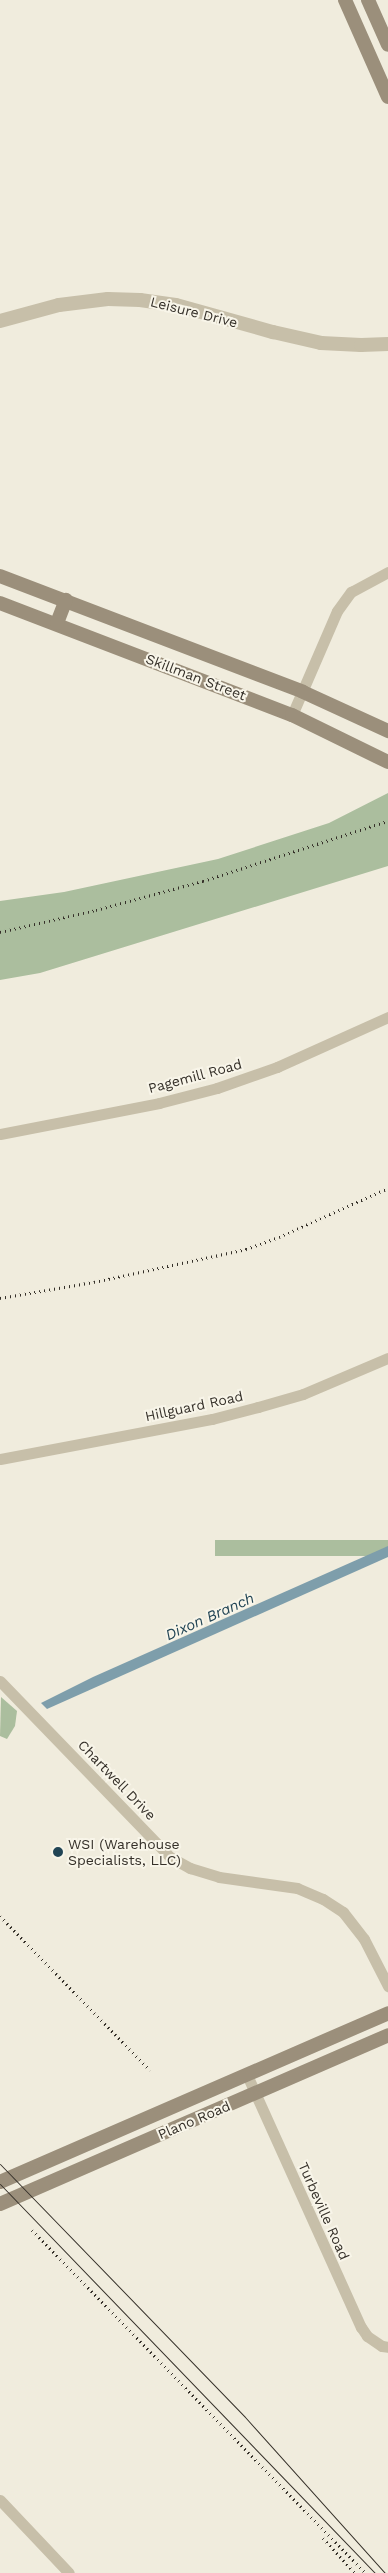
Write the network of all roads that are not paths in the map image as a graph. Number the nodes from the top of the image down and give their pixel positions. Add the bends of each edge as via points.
1 (345, 0) edge
2 (368, 0) edge
3 (388, 45) edge
4 (368, 52) junction
5 (388, 97) edge
6 (0, 322) edge
7 (388, 344) edge
8 (388, 572) edge
9 (0, 576) edge
10 (66, 600) junction
11 (0, 603) edge
12 (57, 624) junction
13 (303, 692) junction
14 (292, 715) junction
15 (388, 731) edge
16 (388, 762) edge
17 (388, 1017) edge
18 (0, 1134) edge
19 (388, 1358) edge
20 (0, 1459) edge
21 (0, 1681) edge
22 (388, 1986) edge
23 (388, 2013) edge
24 (388, 2035) edge
25 (247, 2075) junction
26 (255, 2094) junction
27 (0, 2182) edge
28 (0, 2204) edge
29 (388, 2347) edge
30 (0, 2500) edge
31 (69, 2573) edge

1 - 4 main road
2 - 3 main road
3 - 4 main road
4 - 5 main road
6 - 7 street, Leisure Drive via 59,305 132,299 176,305 321,343
8 - 13 street via 351,592 337,611 325,633
9 - 10 main road, Skillman Street
10 - 12 main road
10 - 13 main road, Skillman Street
11 - 12 main road, Skillman Street
12 - 14 main road, Skillman Street
13 - 14 street
13 - 15 main road, Skillman Street
14 - 16 main road, Skillman Street
17 - 18 street, Pagemill Road via 277,1067 217,1088 159,1103
19 - 20 street, Hillguard Road via 303,1394 249,1410
21 - 22 street, Chartwell Drive via 170,1857 190,1868 219,1877 297,1888 323,1900 343,1912 364,1939
23 - 25 main road, Plano Road
24 - 26 main road, Plano Road
25 - 26 street, Turbeville Road
25 - 27 main road, Plano Road
26 - 28 main road, Plano Road
26 - 29 street, Turbeville Road via 361,2327 367,2336
30 - 31 street

